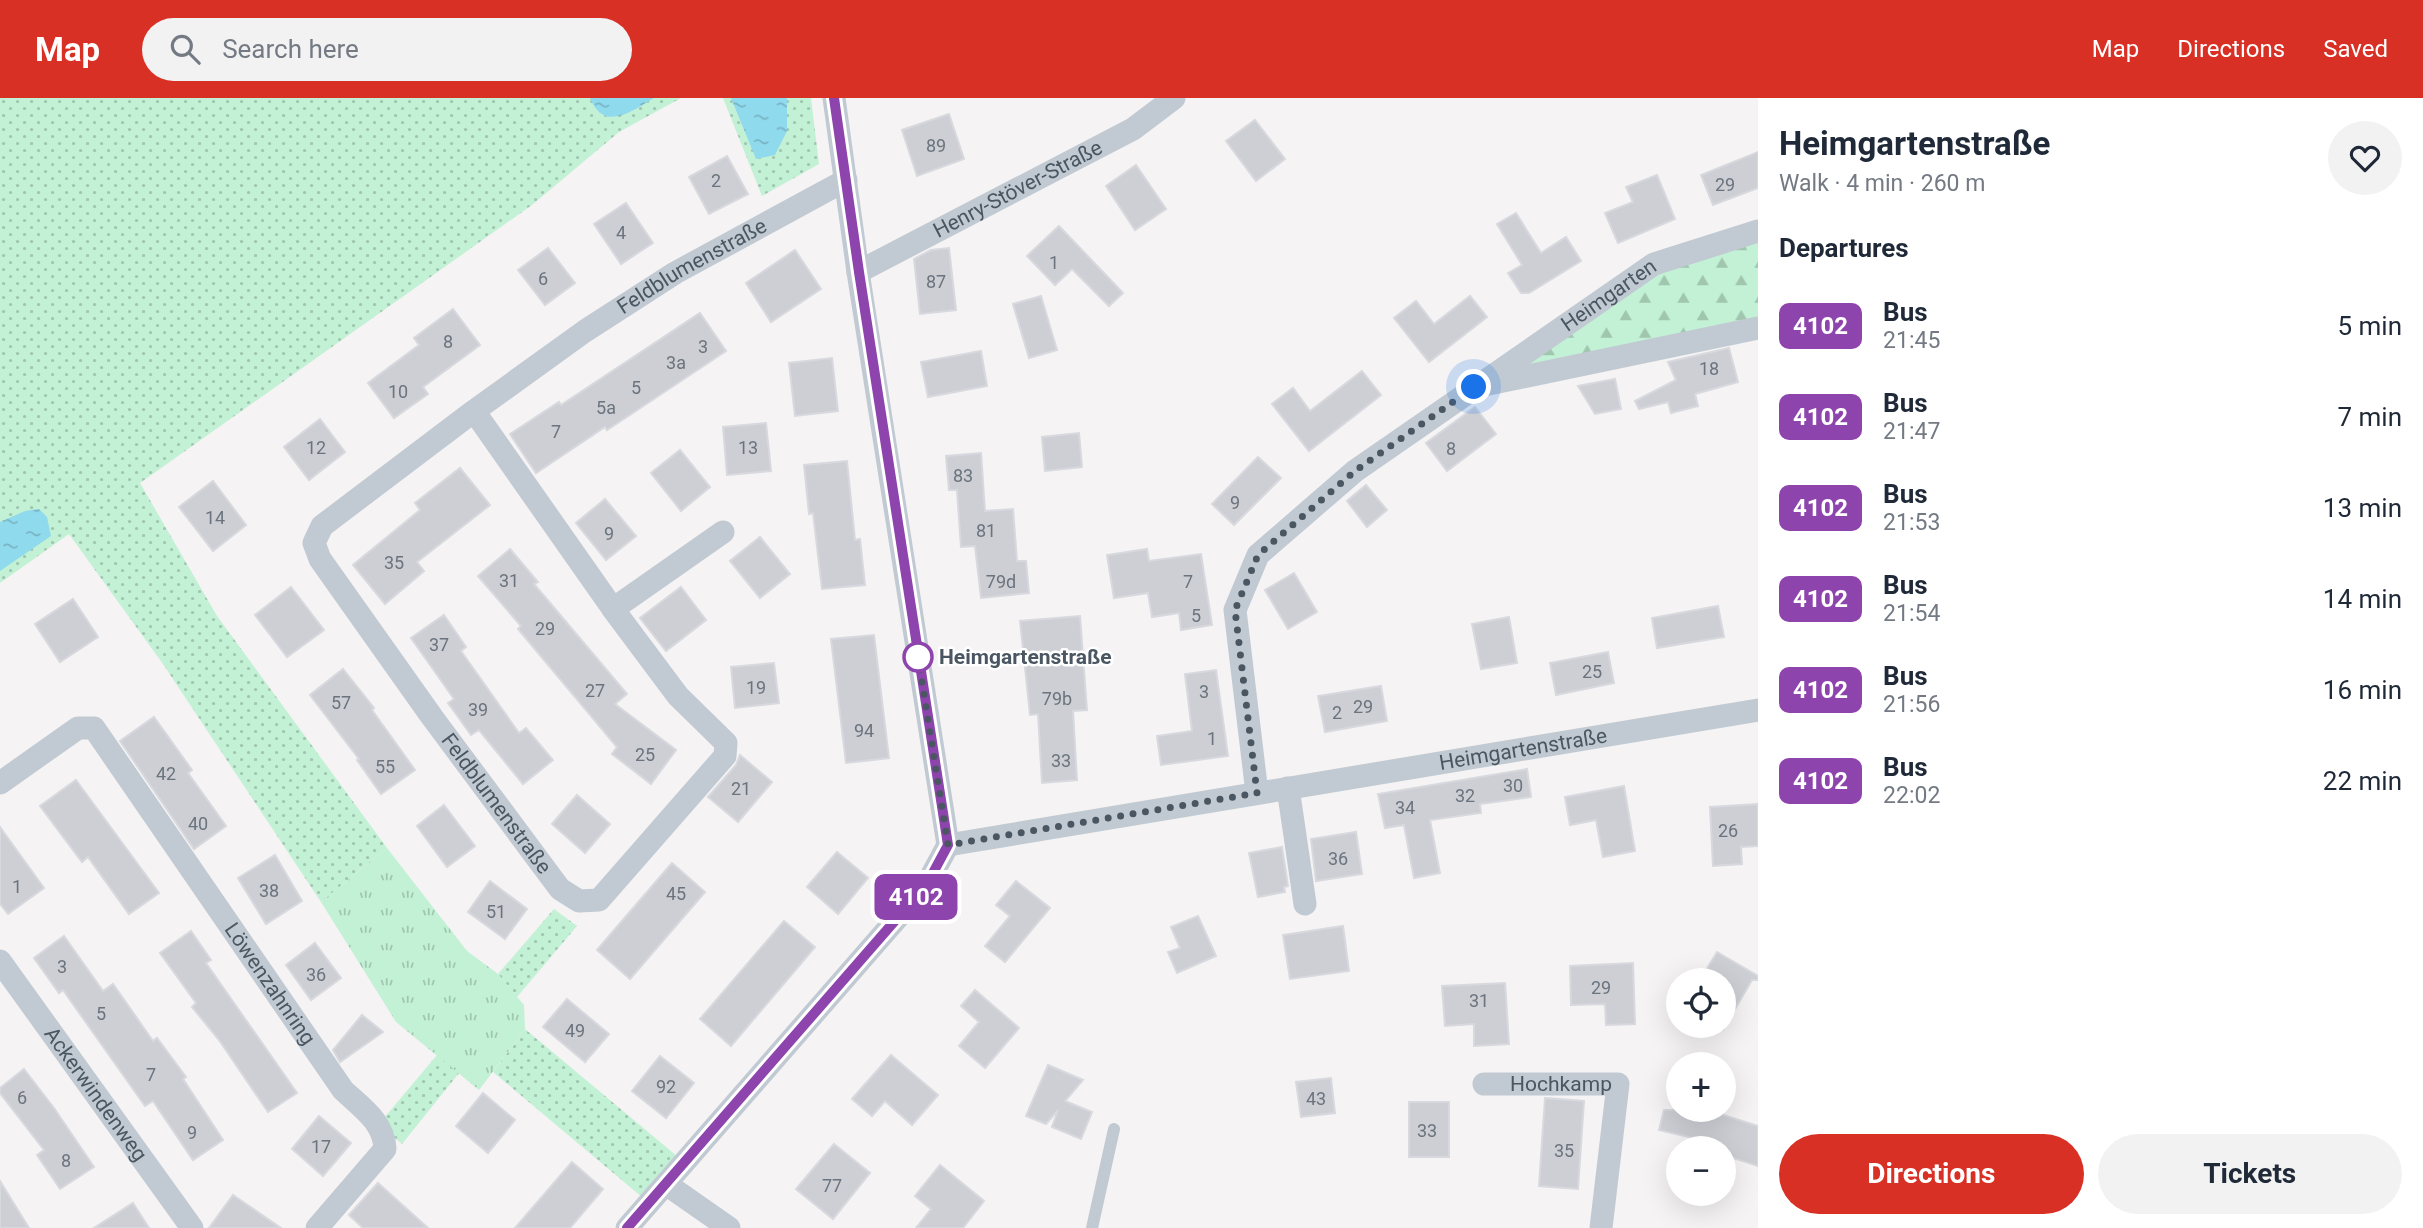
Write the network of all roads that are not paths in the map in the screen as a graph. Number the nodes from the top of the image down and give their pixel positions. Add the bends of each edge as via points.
1 (834, 98) edge
2 (1174, 98) edge
3 (846, 180) junction
4 (1758, 231) edge
5 (859, 272) junction
6 (1758, 328) edge
7 (1474, 387) junction
8 (474, 411) junction
9 (723, 532) dead end
10 (613, 609) junction
11 (1758, 709) edge
12 (0, 783) edge
13 (1288, 788) junction
14 (1257, 793) junction
15 (948, 845) junction
16 (1305, 904) dead end
17 (0, 961) edge
18 (1483, 1084) dead end
19 (1114, 1129) dead end
20 (666, 1184) junction
21 (192, 1228) edge
22 (317, 1228) edge
23 (627, 1228) edge
24 (729, 1228) edge
25 (1092, 1228) edge
26 (1601, 1228) edge

1 - 3 street
2 - 5 street, Henry-Stöver-Straße via 1133,129
3 - 5 street
3 - 8 street, Feldblumenstraße via 675,273
4 - 7 street, Heimgarten via 1654,264
5 - 15 street
6 - 7 street, Heimgarten
7 - 14 street, Heimgarten via 1355,471 1258,555 1235,610
8 - 10 street, Feldblumenstraße
8 - 10 street, Feldblumenstraße via 322,526 314,543 320,559 440,727 560,888 579,901 599,901 725,756 726,743 678,696
9 - 10 street
11 - 13 street, Heimgartenstraße
12 - 22 street, Löwenzahnring via 78,728 94,728 343,1090 379,1124 385,1149
13 - 14 street, Heimgartenstraße
13 - 16 street
14 - 15 street, Heimgartenstraße
15 - 20 street via 927,884
17 - 21 street, Ackerwindenweg
18 - 26 street, Hochkamp via 1618,1084
19 - 25 lane
20 - 23 street
20 - 24 street

